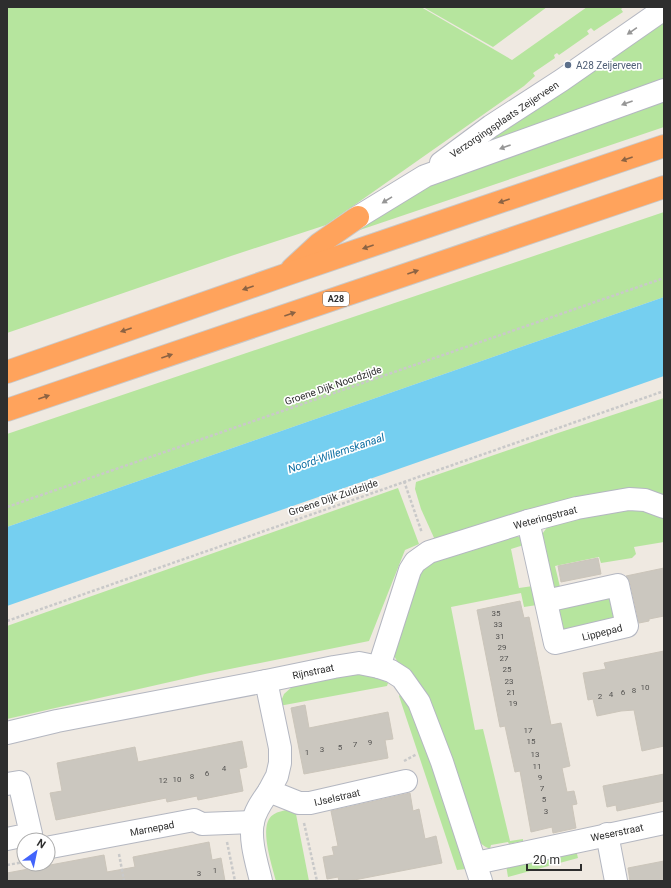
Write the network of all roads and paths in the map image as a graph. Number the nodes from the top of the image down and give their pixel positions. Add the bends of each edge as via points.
1 (664, 9) edge
2 (664, 90) edge
3 (664, 146) edge
4 (425, 176) junction
5 (664, 187) edge
6 (358, 217) joint
7 (285, 275) junction
8 (664, 278) edge
9 (7, 372) edge
10 (664, 391) edge
11 (7, 410) edge
12 (404, 481) junction
13 (7, 507) edge
14 (664, 507) edge
15 (528, 521) junction
16 (428, 552) junction
17 (546, 601) dead end
18 (7, 621) edge
19 (379, 666) junction
20 (266, 681) junction
21 (7, 733) edge
22 (436, 745) junction
23 (406, 781) joint
24 (7, 784) edge
25 (269, 791) junction
26 (299, 803) junction
27 (252, 822) junction
28 (223, 823) junction
29 (664, 823) edge
30 (607, 834) junction
31 (116, 835) junction
32 (7, 839) edge
33 (56, 846) edge
34 (478, 872) edge
35 (124, 881) edge
36 (235, 881) edge
37 (261, 881) edge
38 (317, 881) edge
39 (616, 881) edge

1 -> 4 street, Verzorgingsplaats Zeijerveen via 491,126
2 -> 4 street, Verzorgingsplaats Zeijerveen
3 -> 7 highway
4 -> 6 street, Verzorgingsplaats Zeijerveen
11 -> 5 highway, A28
6 - 7 highway via 319,244
7 -> 9 highway
8 - 13 path, Groene Dijk Noordzijde
10 - 12 path, Groene Dijk Zuidzijde
12 - 16 path
12 - 18 path, Groene Dijk Zuidzijde
14 - 15 street, Weteringstraat via 645,500 629,499 577,508
15 - 16 street, Weteringstraat
15 - 17 street
16 - 19 street, Weteringstraat via 415,562 410,570
19 - 20 street, Rijnstraat via 359,663 334,666
19 - 22 street, Rijnstraat via 402,678 415,696
20 - 21 street, Rijnstraat
20 - 25 street via 280,748 277,776
22 - 23 path via 401,762
22 - 34 street, Rijnstraat
23 - 26 street, IJselstraat via 310,804
24 - 32 street via 19,782 30,834
25 - 26 street, IJselstraat
25 - 27 street
26 - 38 path
27 - 28 street, Marnepad
27 - 37 street via 254,849
28 - 31 street, Marnepad via 202,824 194,820
28 - 36 path
29 - 30 street, Weserstraat
30 - 34 street, Weserstraat
30 - 39 street
31 - 33 street, Marnepad
31 - 35 path

